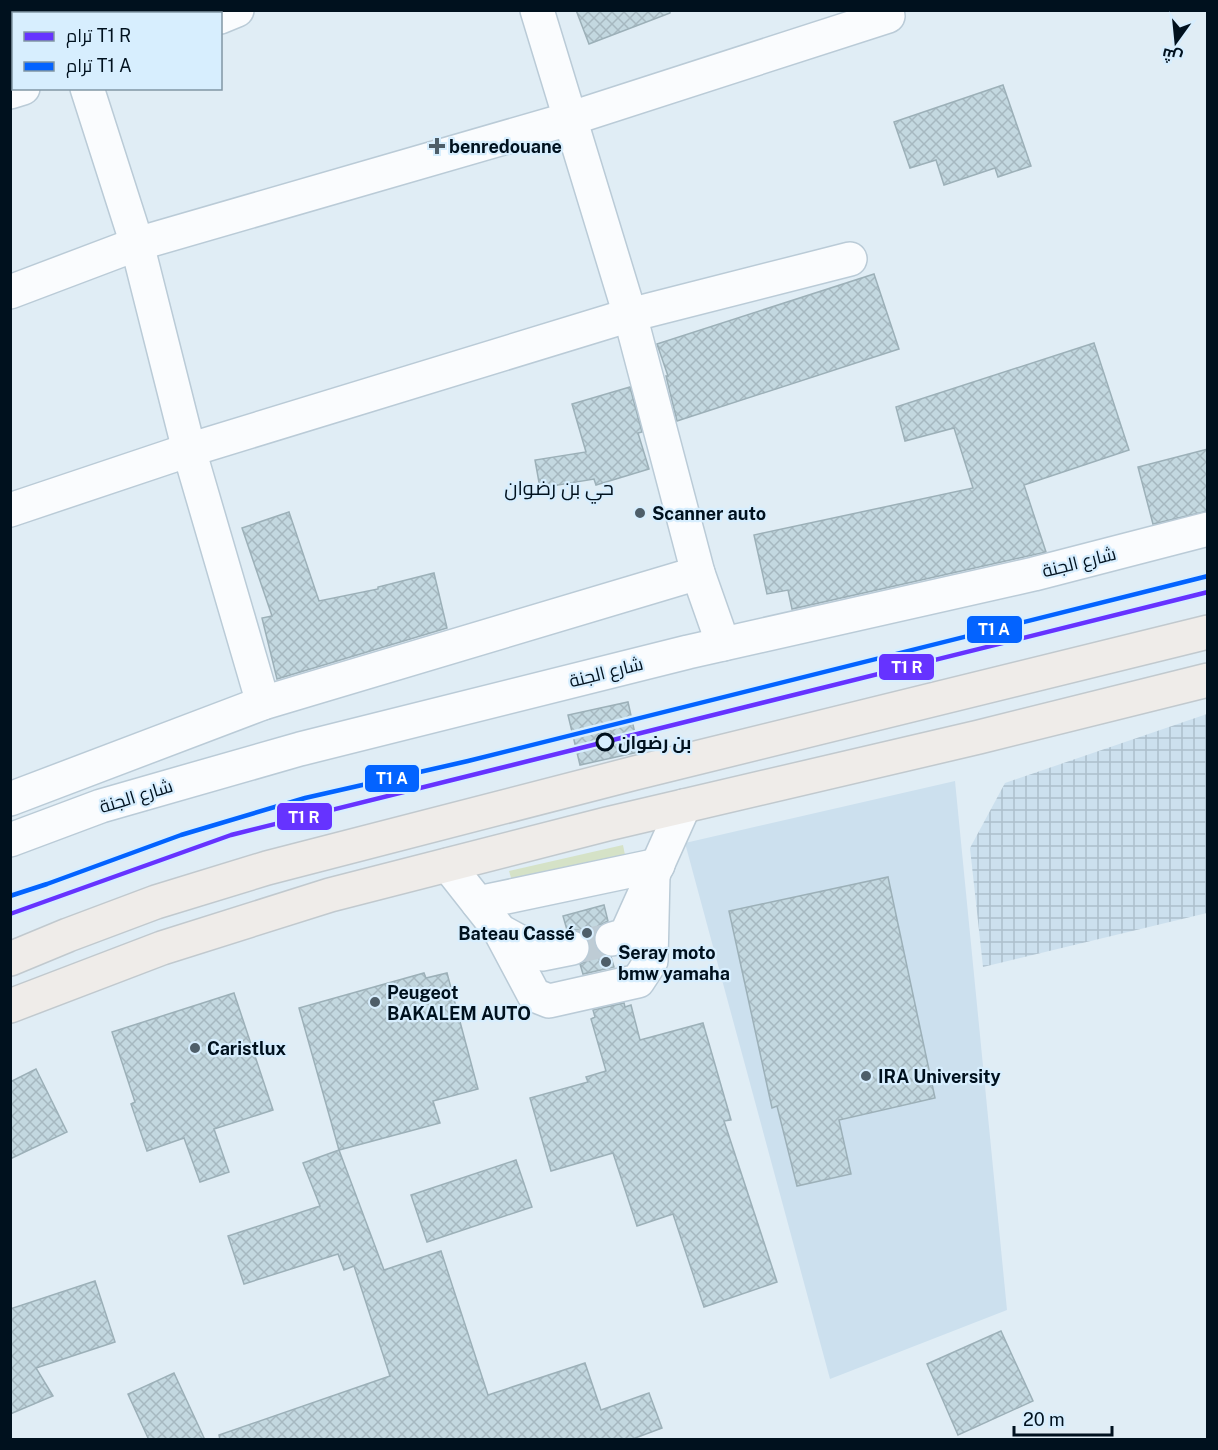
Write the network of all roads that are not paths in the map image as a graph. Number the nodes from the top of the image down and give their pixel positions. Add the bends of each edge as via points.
1 (237, 10) edge
2 (537, 10) edge
3 (222, 16) edge
4 (888, 16) dead end
5 (88, 90) edge
6 (569, 119) junction
7 (137, 244) junction
8 (850, 259) dead end
9 (10, 292) edge
10 (630, 315) junction
11 (189, 450) junction
12 (10, 510) edge
13 (1208, 529) edge
14 (698, 573) junction
15 (1208, 632) edge
16 (723, 644) junction
17 (1208, 680) edge
18 (263, 703) junction
19 (10, 799) edge
20 (684, 806) junction
21 (10, 840) edge
22 (448, 865) junction
23 (656, 870) junction
24 (478, 903) junction
25 (500, 931) junction
26 (612, 939) tunnel mouth
27 (572, 948) tunnel mouth
28 (10, 959) edge
29 (10, 1006) edge

1 - 3 street
2 - 6 street
4 - 6 street
5 - 7 street
6 - 7 street
6 - 10 street
7 - 9 street
7 - 11 street
8 - 10 street
10 - 11 street
10 - 14 street
11 - 12 street
11 - 18 street
13 - 16 street, شارع الجنة via 1034,574
14 - 16 street
14 - 18 street
15 - 28 main road via 267,868 156,902
16 - 21 street, شارع الجنة via 300,749 100,806
17 - 20 main road
18 - 19 street
20 - 22 main road
20 - 23 street
22 - 24 street
22 - 29 main road via 330,895 162,948
23 - 24 street
23 - 25 street via 651,961 638,981 549,1001 534,995
23 - 26 street via 626,935
24 - 25 street
25 - 27 street via 542,954

